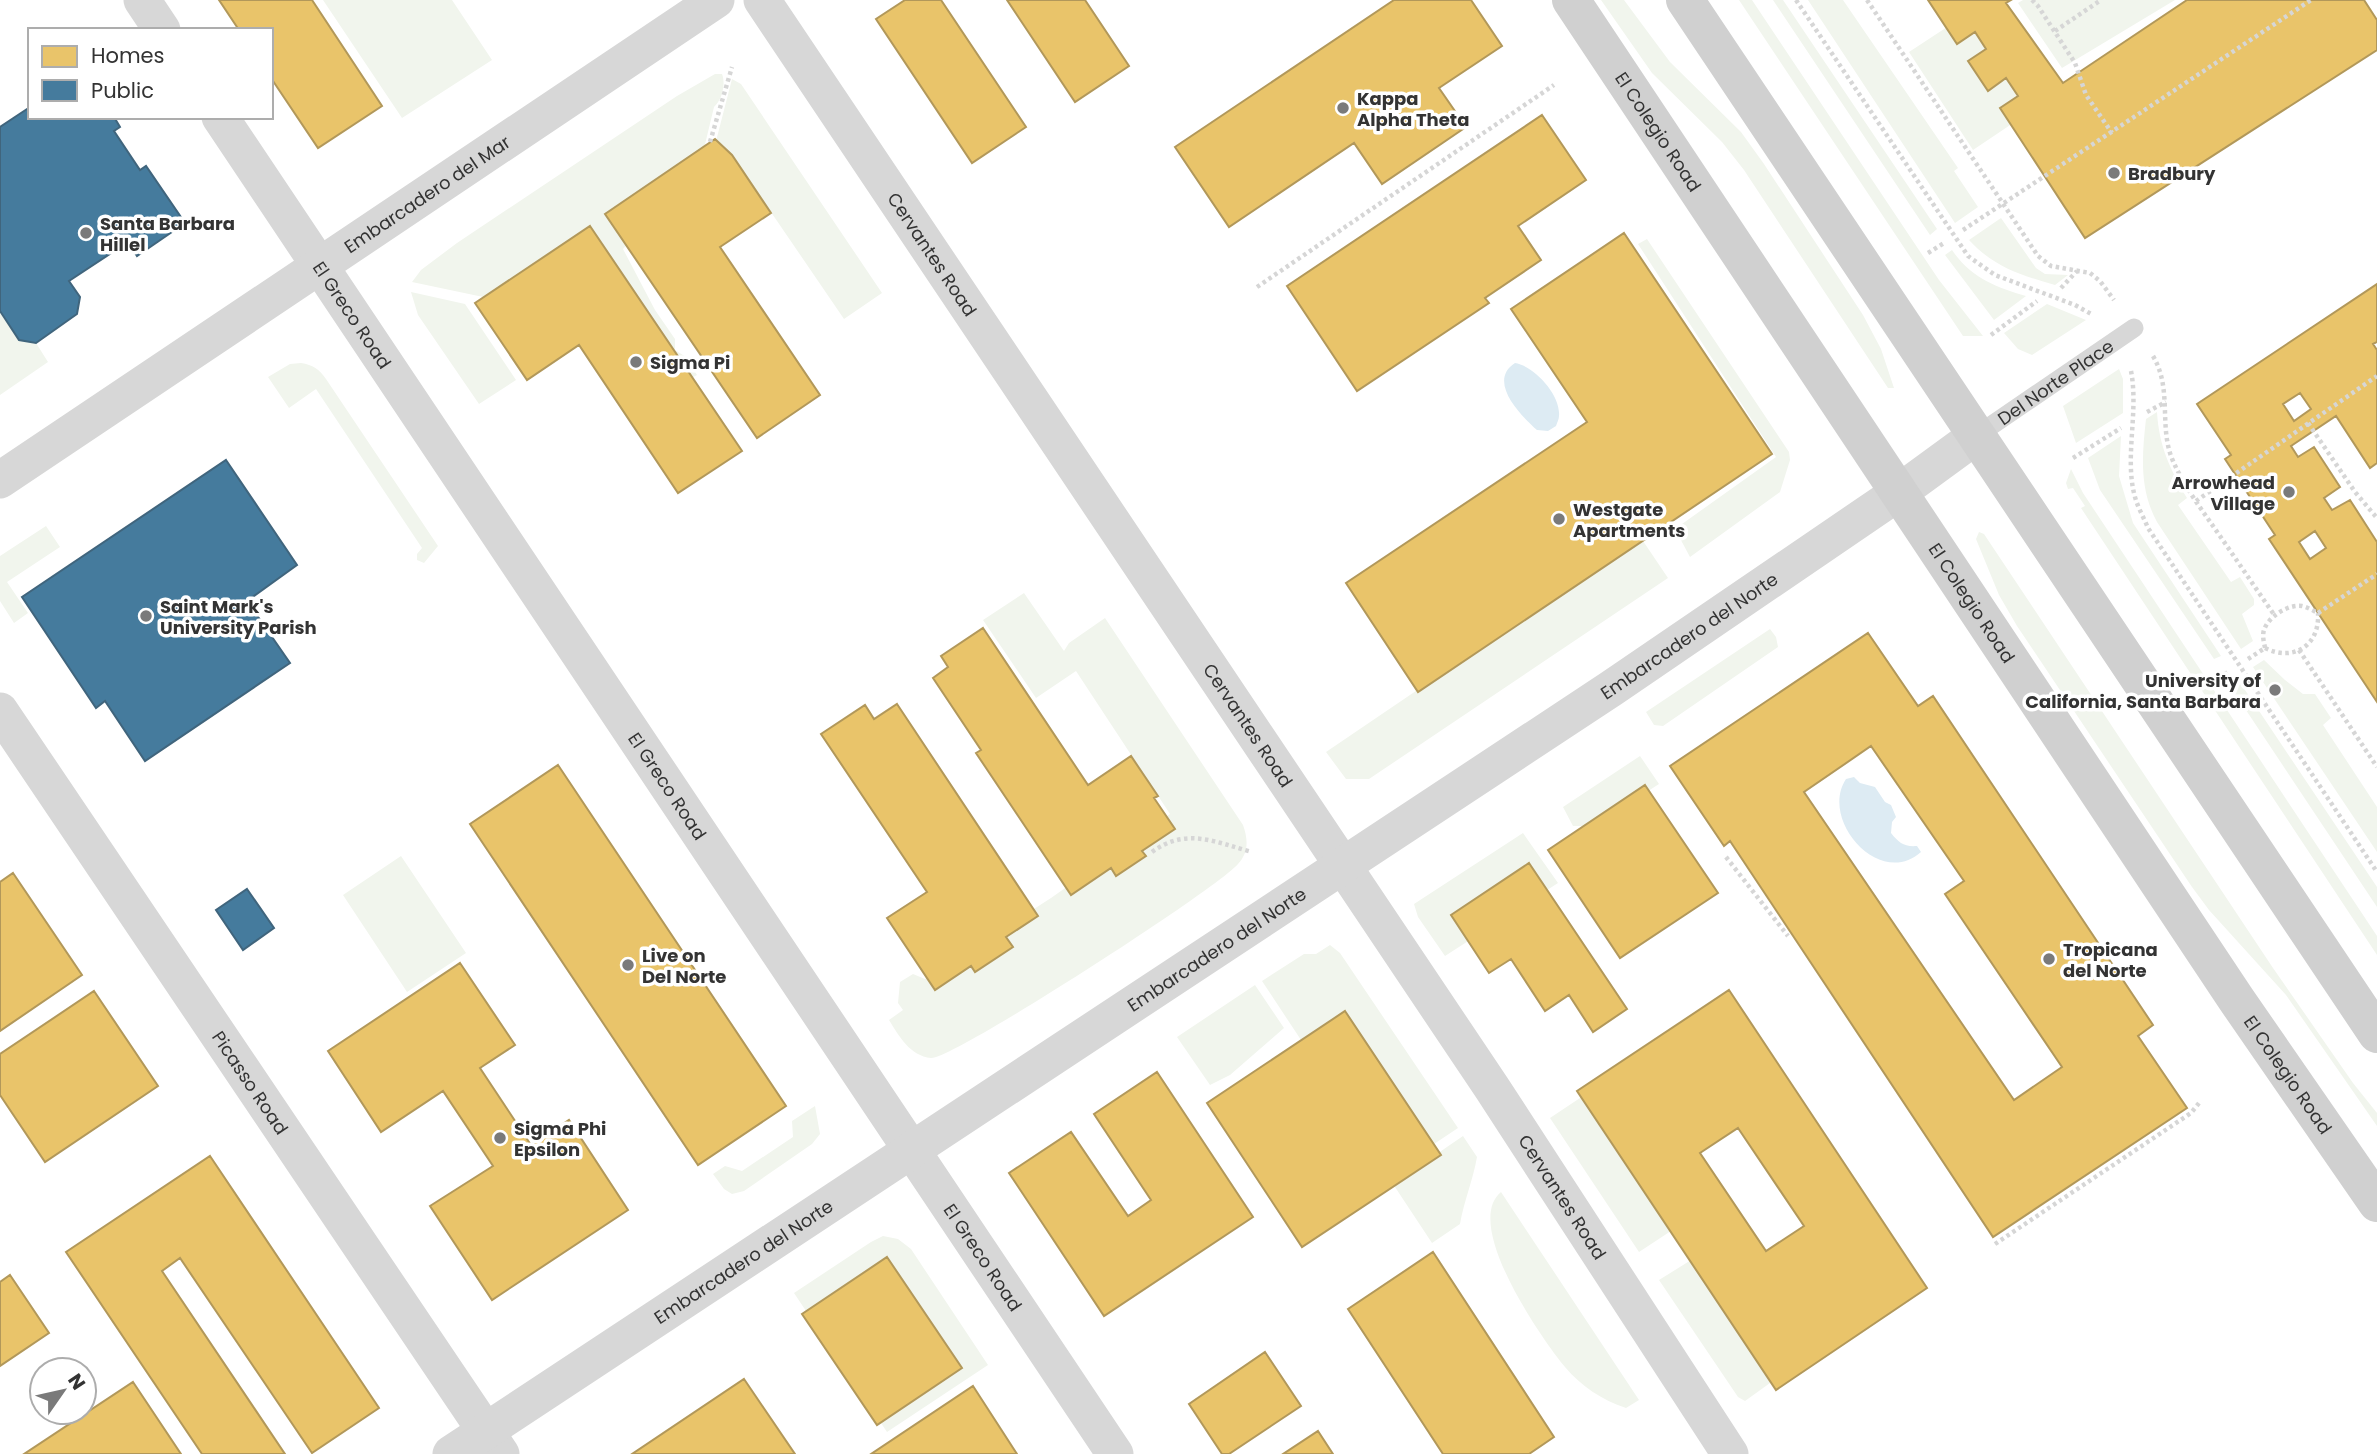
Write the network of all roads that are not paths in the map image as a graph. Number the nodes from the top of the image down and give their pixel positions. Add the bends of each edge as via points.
1 (142, 0) edge
2 (716, 0) edge
3 (762, 0) edge
4 (1571, 0) edge
5 (1685, 0) edge
6 (161, 28) edge
7 (221, 119) edge
8 (319, 266) junction
9 (2134, 328) dead end
10 (1976, 436) junction
11 (0, 480) edge
12 (1898, 493) junction
13 (0, 711) edge
14 (1343, 867) junction
15 (2377, 1034) edge
16 (911, 1152) junction
17 (2377, 1203) edge
18 (493, 1442) edge
19 (451, 1454) edge
20 (1115, 1454) edge
21 (1730, 1454) edge

1 - 6 street
2 - 8 street, Embarcadero del Mar
3 - 14 street, Cervantes Road
4 - 12 main road, El Colegio Road
5 - 10 main road
7 - 8 street, El Greco Road
8 - 11 street, Embarcadero del Mar
8 - 16 street, El Greco Road
9 - 10 lane, Del Norte Place
10 - 12 street, Embarcadero del Norte
10 - 15 main road
12 - 14 street, Embarcadero del Norte
12 - 17 main road, El Colegio Road
13 - 18 street, Picasso Road
14 - 16 street, Embarcadero del Norte
14 - 21 street, Cervantes Road
16 - 18 street, Embarcadero del Norte
16 - 20 street, El Greco Road
18 - 19 street, Embarcadero del Norte

